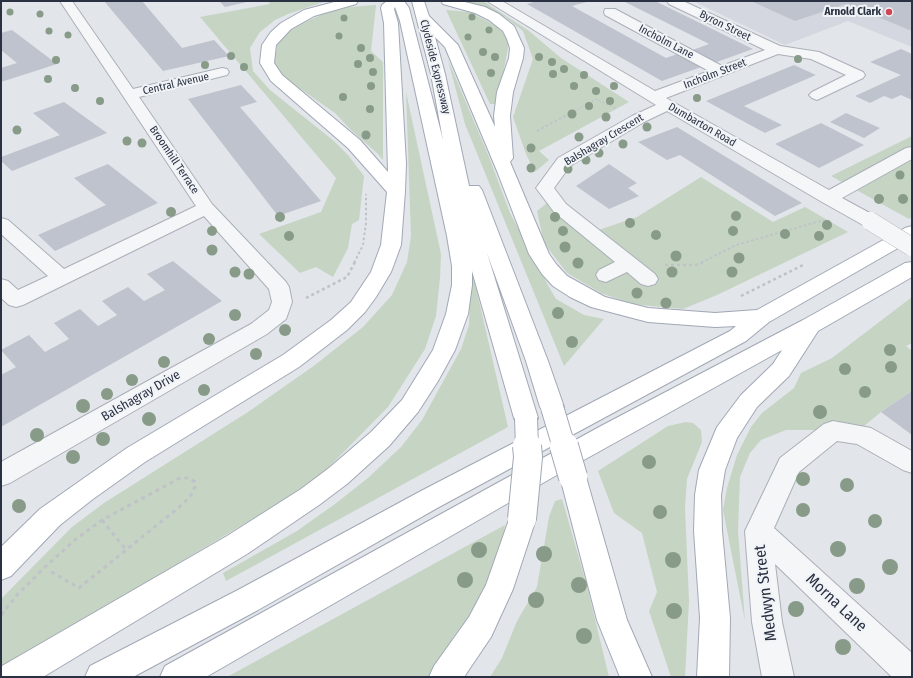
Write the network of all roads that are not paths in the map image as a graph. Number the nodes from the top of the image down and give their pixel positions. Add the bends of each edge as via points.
1 (66, 1) edge
2 (352, 1) edge
3 (395, 1) edge
4 (418, 1) edge
5 (447, 1) edge
6 (493, 1) edge
7 (673, 1) edge
8 (610, 12) dead end
9 (424, 19) junction
10 (777, 50) junction
11 (222, 72) dead end
12 (722, 72) junction
13 (129, 95) junction
14 (818, 95) dead end
15 (661, 101) junction
16 (451, 133) junction
17 (912, 152) edge
18 (506, 171) junction
19 (396, 191) junction
20 (828, 198) junction
21 (206, 208) junction
22 (1, 224) edge
23 (912, 232) edge
24 (912, 246) edge
25 (912, 268) edge
26 (606, 275) dead end
27 (62, 278) junction
28 (6, 298) edge
29 (278, 314) joint
30 (761, 317) junction
31 (811, 325) junction
32 (912, 464) edge
33 (1, 475) edge
34 (759, 531) junction
35 (1, 568) edge
36 (715, 618) junction
37 (912, 674) edge
38 (13, 677) edge
39 (101, 677) edge
40 (176, 677) edge
41 (445, 677) edge
42 (636, 677) edge
43 (713, 677) edge
44 (729, 677) edge
45 (778, 677) edge

1 - 13 street, Broomhill Terrace
2 - 19 main road via 326,7 296,20 276,35 269,45 267,63 276,78 354,144
3 - 19 main road via 387,8 391,23
3 - 38 main road via 403,8 407,21 462,266 457,314 444,350 430,375 410,406 380,439 310,497 243,541
4 - 9 main road, Clydeside Expressway
5 - 18 main road via 480,10 494,17 509,29 517,48 503,106
6 - 15 street, Dumbarton Road
7 - 10 street, Byron Street
8 - 12 street, Incholm Lane
9 - 16 main road, Clydeside Expressway
9 - 18 main road via 451,45
10 - 12 street, Incholm Street
10 - 14 street via 814,55 858,75
11 - 13 street, Central Avenue
12 - 15 street, Incholm Street
13 - 21 street, Broomhill Terrace
15 - 20 street, Dumbarton Road
15 - 26 street, Balshagray Crescent via 638,119 564,162 544,188 560,208 638,271
16 - 41 main road, bridge via 464,205 526,418 528,457 522,519 500,589 480,627
16 - 42 main road, bridge via 500,260 552,407 612,620
17 - 20 street
18 - 30 main road via 539,254 560,281 577,292 598,302 648,315 714,320
19 - 35 main road via 391,245 381,272 358,307 340,325 291,362 136,455 84,491 50,517
20 - 24 street, Dumbarton Road, bridge
21 - 27 street
21 - 29 street, Broomhill Terrace via 279,287 282,302
22 - 27 street
23 - 30 main road
25 - 31 main road
27 - 28 street
29 - 33 street, Balshagray Drive via 259,329
30 - 39 main road via 738,336
31 - 36 main road via 781,370 749,401 726,434 712,470 708,495 708,531
31 - 40 main road via 596,441
32 - 34 street, Medwyn Street via 862,435 833,431 789,465
34 - 37 street, Morna Lane
34 - 45 street, Medwyn Street via 767,622
36 - 43 main road
36 - 44 main road

